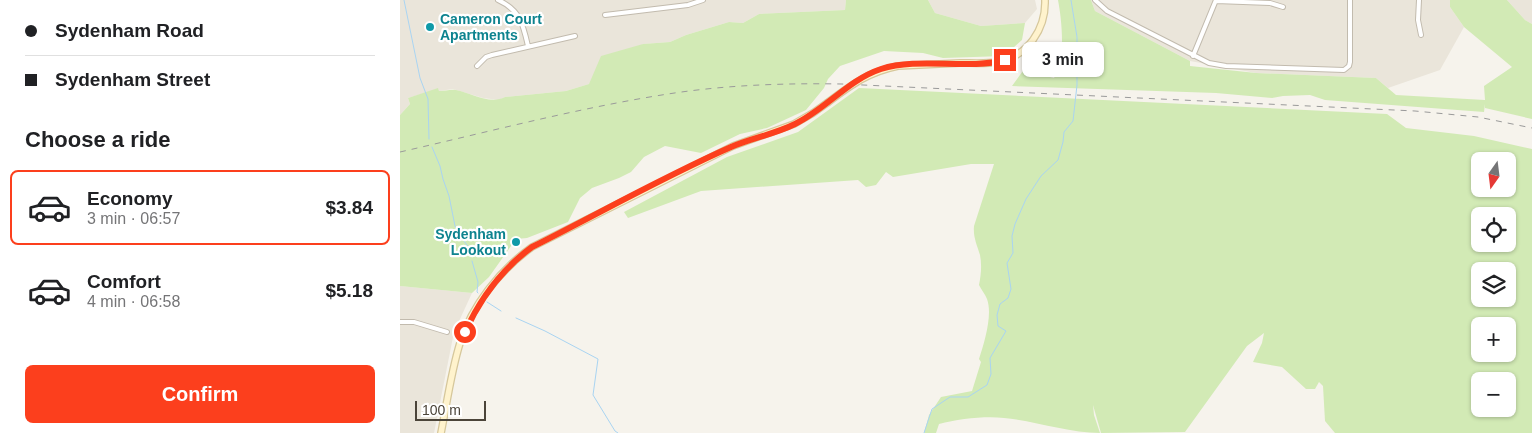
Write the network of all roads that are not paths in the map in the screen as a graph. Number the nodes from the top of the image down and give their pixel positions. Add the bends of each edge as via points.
1 (498, 0) edge
2 (703, 0) edge
3 (1045, 0) edge
4 (1095, 0) edge
5 (1216, 0) edge
6 (1350, 0) edge
7 (1419, 0) edge
8 (1283, 6) dead end
9 (606, 15) dead end
10 (1421, 35) dead end
11 (575, 36) dead end
12 (528, 46) junction
13 (1193, 56) junction
14 (477, 66) dead end
15 (400, 322) edge
16 (447, 332) dead end
17 (441, 433) edge

1 - 12 street via 518,15
2 - 9 street via 688,5
3 - 17 main road, bridge via 1045,17 1040,30 1016,54 998,62 898,66 869,74 794,124 733,146 516,258 485,294 466,329
4 - 13 street via 1107,11
5 - 8 street
5 - 13 street
6 - 13 street via 1350,62 1344,70 1226,66
7 - 10 street
11 - 12 street
12 - 14 street via 486,57
15 - 16 street via 414,322

